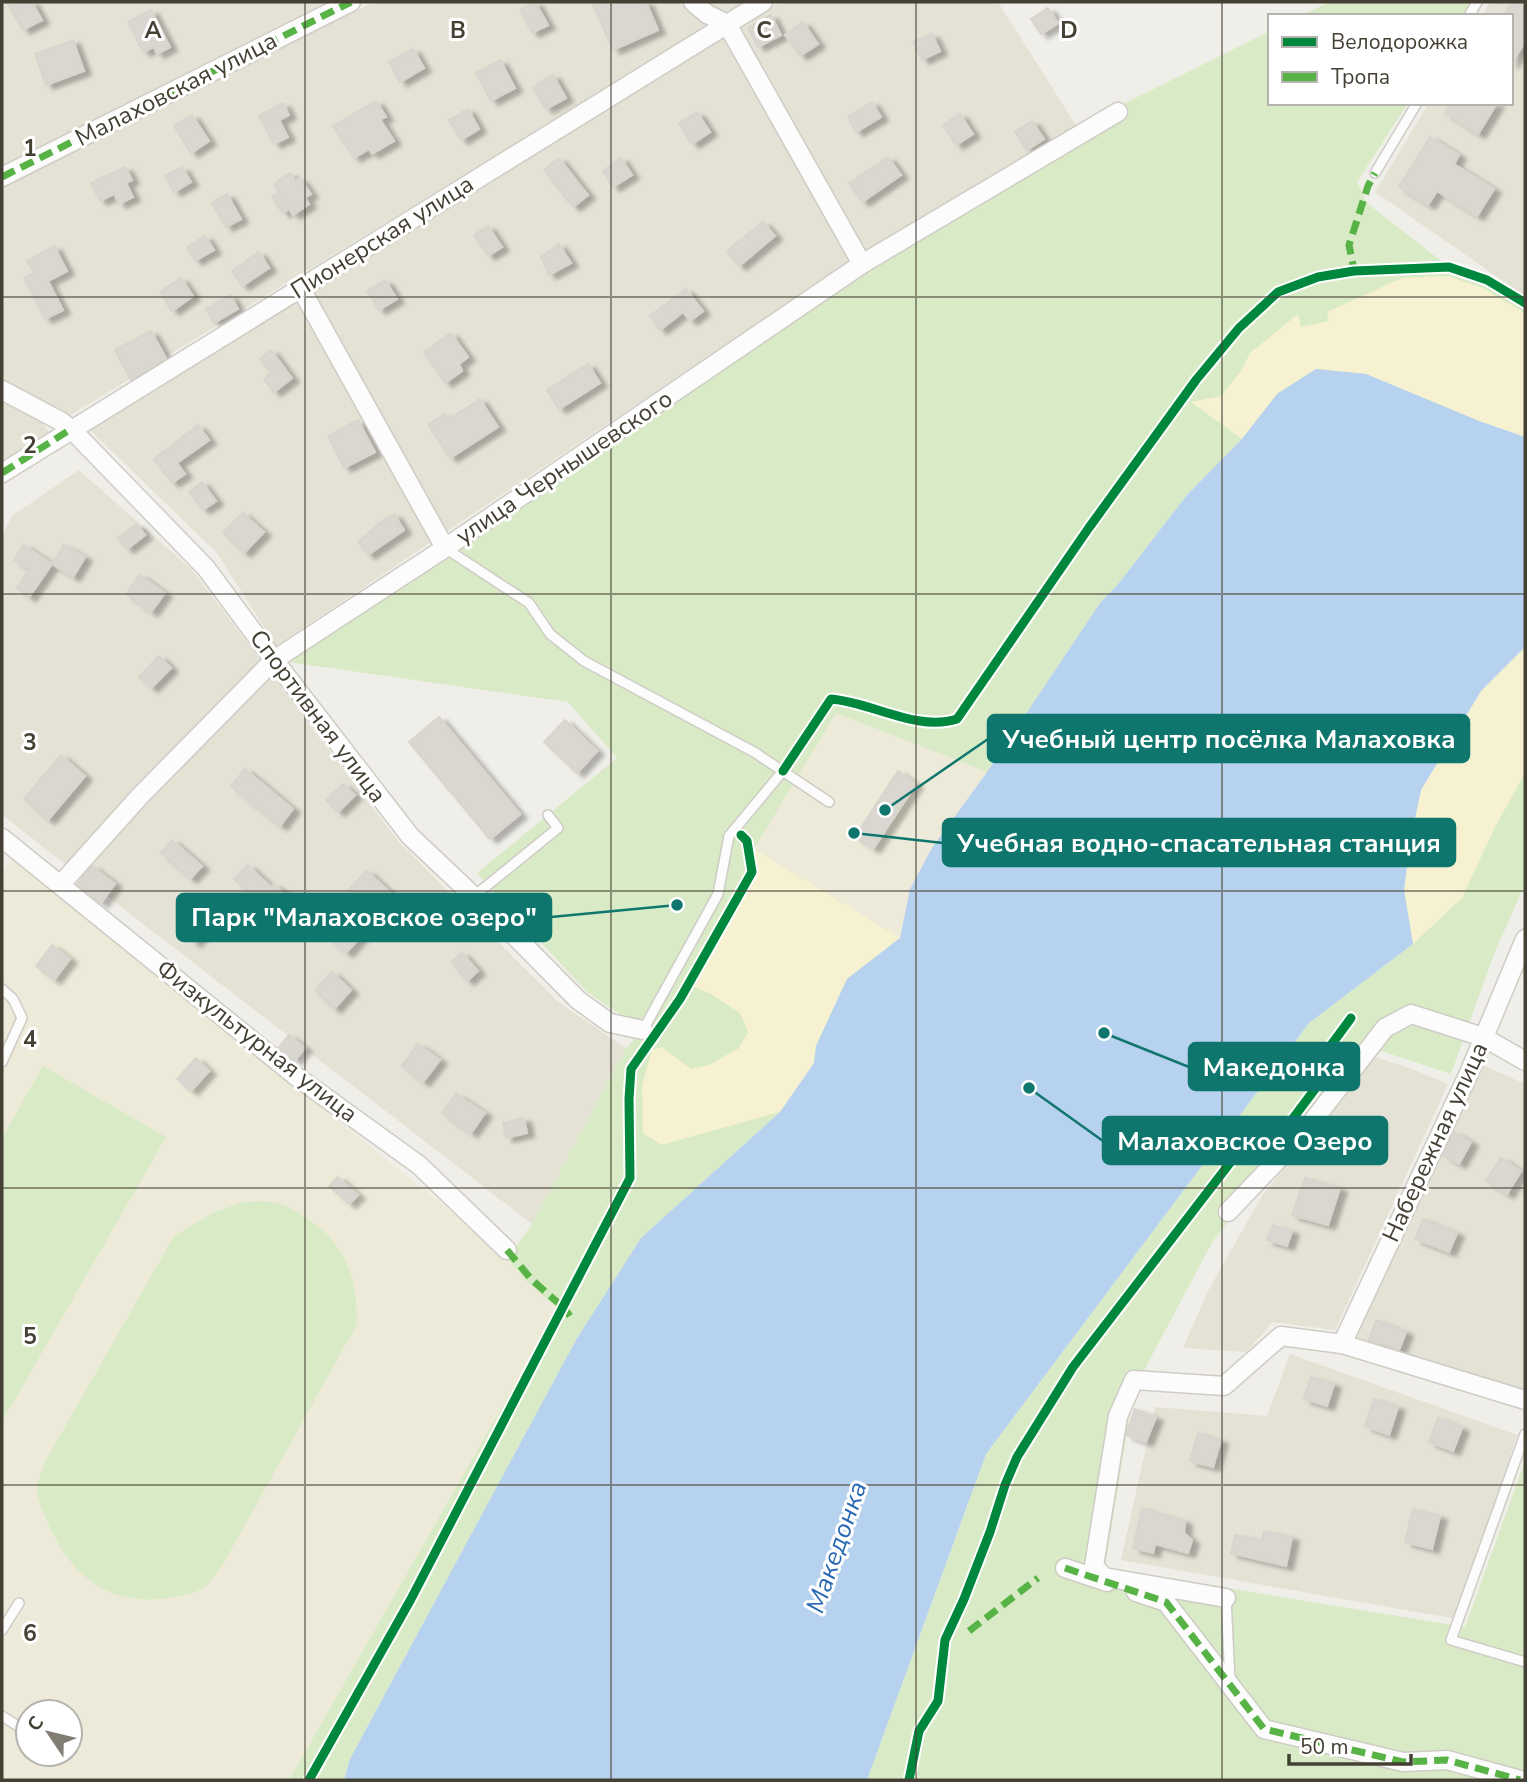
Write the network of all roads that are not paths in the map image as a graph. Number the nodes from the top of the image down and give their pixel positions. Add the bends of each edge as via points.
1 (351, 2) edge
2 (692, 2) edge
3 (764, 2) edge
4 (727, 24) junction
5 (1415, 105) edge
6 (1118, 112) dead end
7 (1375, 173) dead end
8 (2, 177) edge
9 (862, 264) junction
10 (300, 287) junction
11 (2, 390) edge
12 (71, 429) junction
13 (2, 473) edge
14 (445, 548) junction
15 (274, 660) junction
16 (783, 771) junction
17 (830, 802) dead end
18 (548, 815) dead end
19 (2, 838) edge
20 (61, 884) junction
21 (473, 897) junction
22 (1525, 939) edge
23 (2, 989) edge
24 (643, 1030) joint
25 (1483, 1037) junction
26 (1525, 1061) edge
27 (2, 1062) edge
28 (1228, 1212) dead end
29 (507, 1250) dead end
30 (1342, 1344) junction
31 (1525, 1400) edge
32 (1525, 1434) edge
33 (1065, 1568) dead end
34 (1227, 1598) joint
35 (19, 1603) dead end
36 (2, 1630) edge
37 (1525, 1662) edge
38 (1230, 1687) junction
39 (1520, 1780) edge

1 - 8 street, Малаховская улица
2 - 4 street
3 - 4 street, Пионерская улица
4 - 9 street
4 - 10 street, Пионерская улица
5 - 7 lane
6 - 9 street, улица Чернышевского
9 - 14 street, улица Чернышевского
10 - 12 street, Пионерская улица
10 - 14 street
11 - 12 street, Спортивная улица
12 - 13 street, Пионерская улица
12 - 15 street, Спортивная улица via 206,568
14 - 15 street, улица Чернышевского
14 - 16 lane via 529,603 550,634 584,661
15 - 20 street, улица Чернышевского via 139,796
15 - 21 street, Спортивная улица via 410,836
16 - 17 lane
16 - 24 lane via 729,836 718,894
18 - 21 lane via 558,828
19 - 20 street, Физкультурная улица
20 - 29 street, Физкультурная улица via 297,1077 419,1165
21 - 24 street, Спортивная улица via 578,1000 610,1023
22 - 25 street, Набережная улица
23 - 27 lane via 22,1018
25 - 26 street
25 - 28 street via 1411,1014 1385,1028 1305,1130
25 - 30 street, Набережная улица
30 - 31 street
30 - 34 street via 1281,1336 1224,1386 1134,1380 1118,1416 1094,1566 1104,1577
32 - 37 lane via 1451,1640
33 - 38 street via 1166,1602
34 - 38 lane
35 - 36 lane
38 - 39 street via 1264,1729 1403,1762 1447,1760

